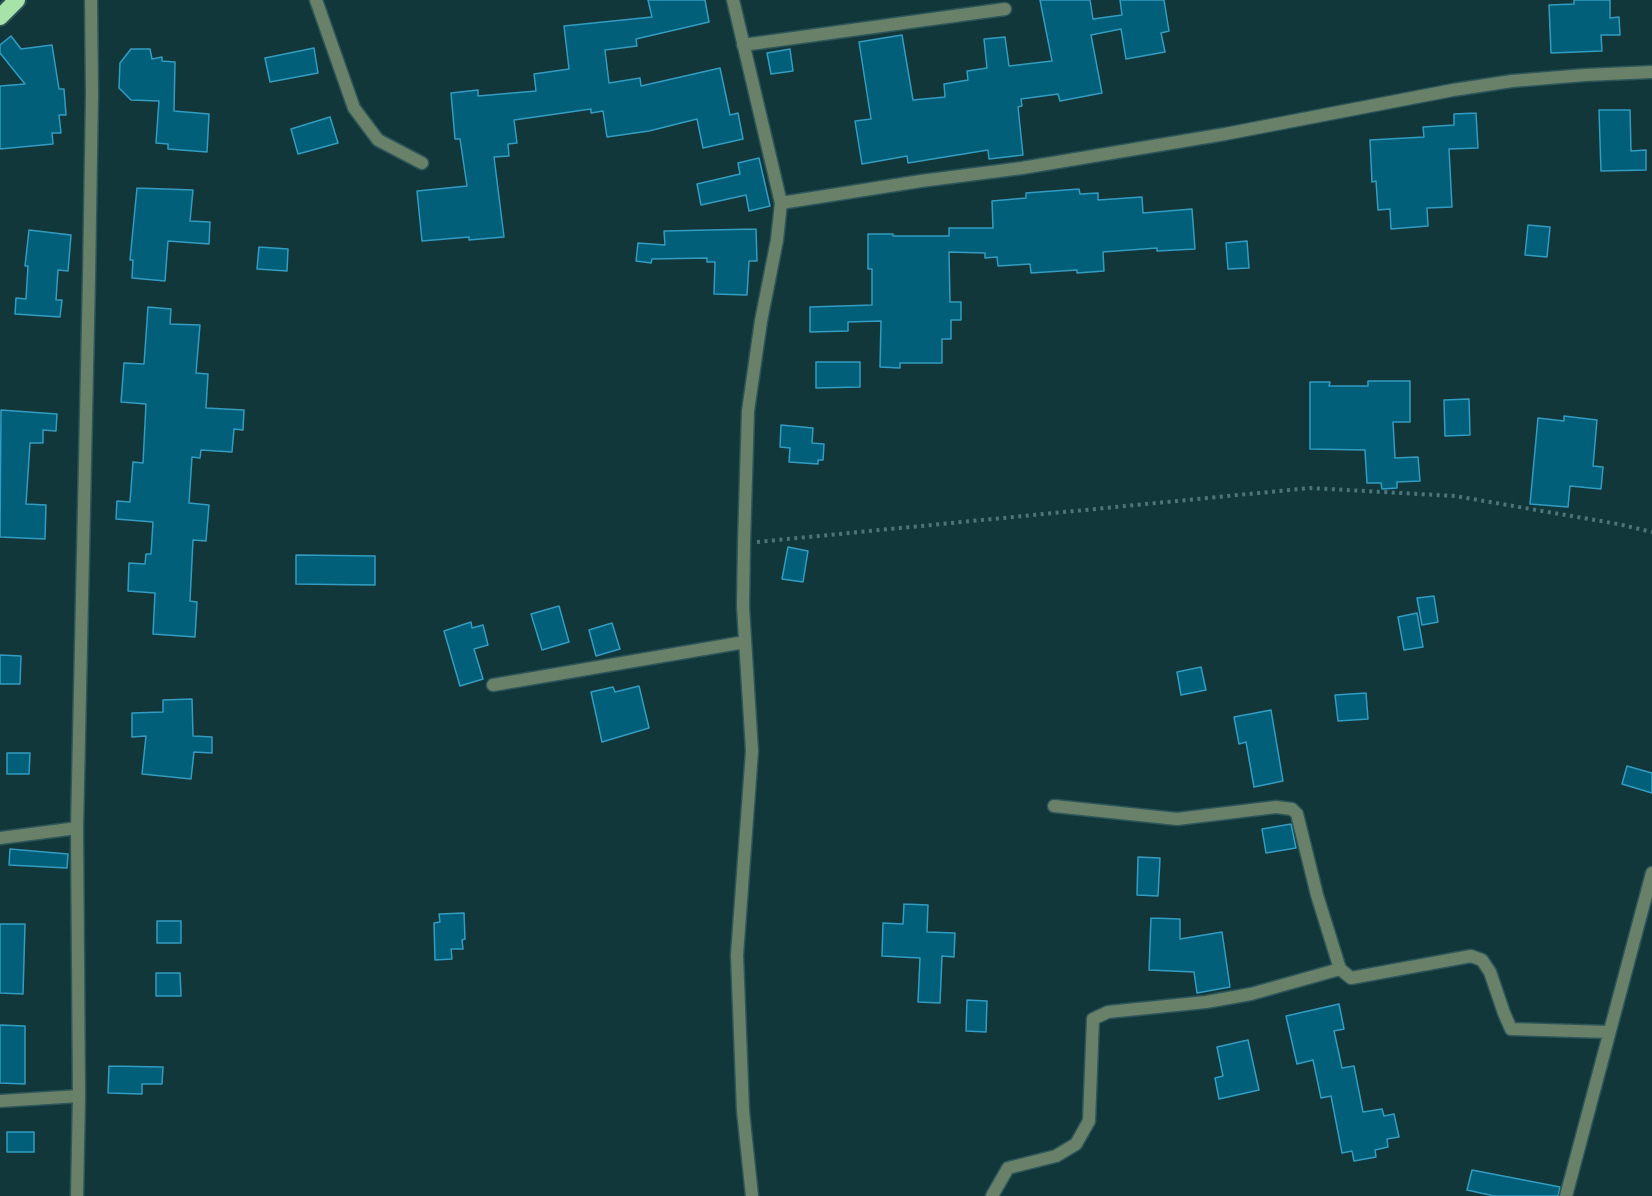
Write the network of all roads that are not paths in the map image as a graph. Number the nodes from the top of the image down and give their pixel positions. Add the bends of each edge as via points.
1 (17, 0) edge
2 (91, 0) edge
3 (316, 0) edge
4 (733, 0) edge
5 (1005, 9) dead end
6 (0, 17) edge
7 (743, 45) junction
8 (1652, 72) edge
9 (422, 163) dead end
10 (781, 203) junction
11 (745, 642) junction
12 (493, 686) dead end
13 (1054, 806) dead end
14 (77, 828) junction
15 (0, 838) edge
16 (1652, 873) edge
17 (1340, 969) junction
18 (1608, 1032) junction
19 (79, 1096) junction
20 (0, 1101) edge
21 (77, 1196) edge
22 (752, 1196) edge
23 (992, 1196) edge
24 (1566, 1196) edge

1 - 6 highway
2 - 14 street via 91,198
3 - 9 street via 354,108 378,140
4 - 7 street
5 - 7 street
7 - 10 street
8 - 10 street via 1512,81 1214,136
10 - 11 street via 748,411
11 - 12 street
11 - 22 street via 752,751 736,955 743,1111
13 - 17 street via 1177,819 1276,807 1292,809 1297,814
14 - 15 street
14 - 19 street
16 - 18 street
17 - 18 street via 1351,978 1471,956 1482,960 1490,972 1511,1029
17 - 23 street via 1251,994 1108,1012 1093,1019 1089,1121 1076,1144 1056,1156 1008,1168
18 - 24 street
19 - 20 street
19 - 21 street

